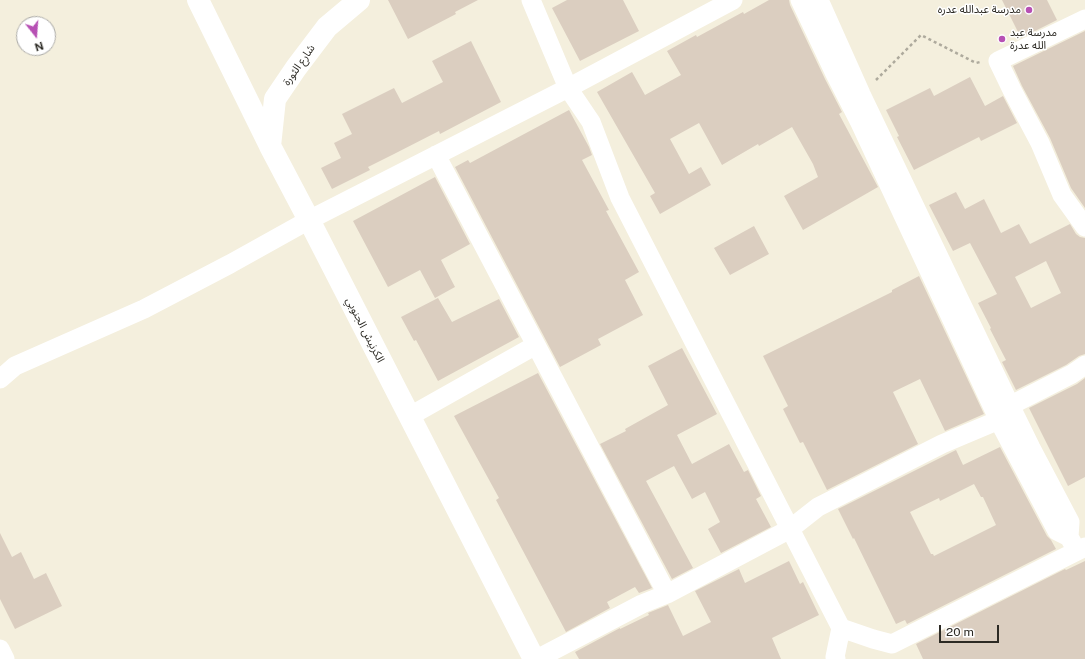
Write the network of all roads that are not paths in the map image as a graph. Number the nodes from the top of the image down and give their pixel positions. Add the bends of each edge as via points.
1 (198, 0) edge
2 (359, 0) edge
3 (530, 0) edge
4 (733, 0) edge
5 (800, 0) edge
6 (819, 0) edge
7 (1085, 19) edge
8 (568, 88) junction
9 (270, 146) junction
10 (436, 155) junction
11 (309, 220) junction
12 (1085, 227) edge
13 (536, 345) junction
14 (1085, 365) edge
15 (0, 379) edge
16 (1005, 414) junction
17 (410, 416) junction
18 (790, 529) junction
19 (1077, 545) edge
20 (667, 594) junction
21 (841, 628) junction
22 (0, 649) edge
23 (896, 652) edge
24 (5, 659) edge
25 (535, 659) edge
26 (836, 659) edge

1 - 9 main road, الكرنيش الجنوبي
2 - 9 main road, شارع الثورة via 327,26 275,99
3 - 8 street
4 - 8 street
5 - 16 street
6 - 16 street
7 - 12 street via 998,61 1040,143 1062,195
8 - 10 street
8 - 18 street via 590,122 620,198
9 - 11 main road, الكرنيش الجنوبي
10 - 11 street
10 - 13 street
11 - 15 street via 144,309 15,366
11 - 17 main road, الكرنيش الجنوبي
13 - 17 street
13 - 20 street
14 - 16 street via 1019,401
16 - 18 street via 818,507
16 - 19 street via 1030,448 1070,522
17 - 25 main road, الكرنيش الجنوبي
18 - 20 street
18 - 21 street
19 - 23 street
20 - 25 street via 642,604
21 - 23 street via 873,639
21 - 26 street
22 - 24 street

